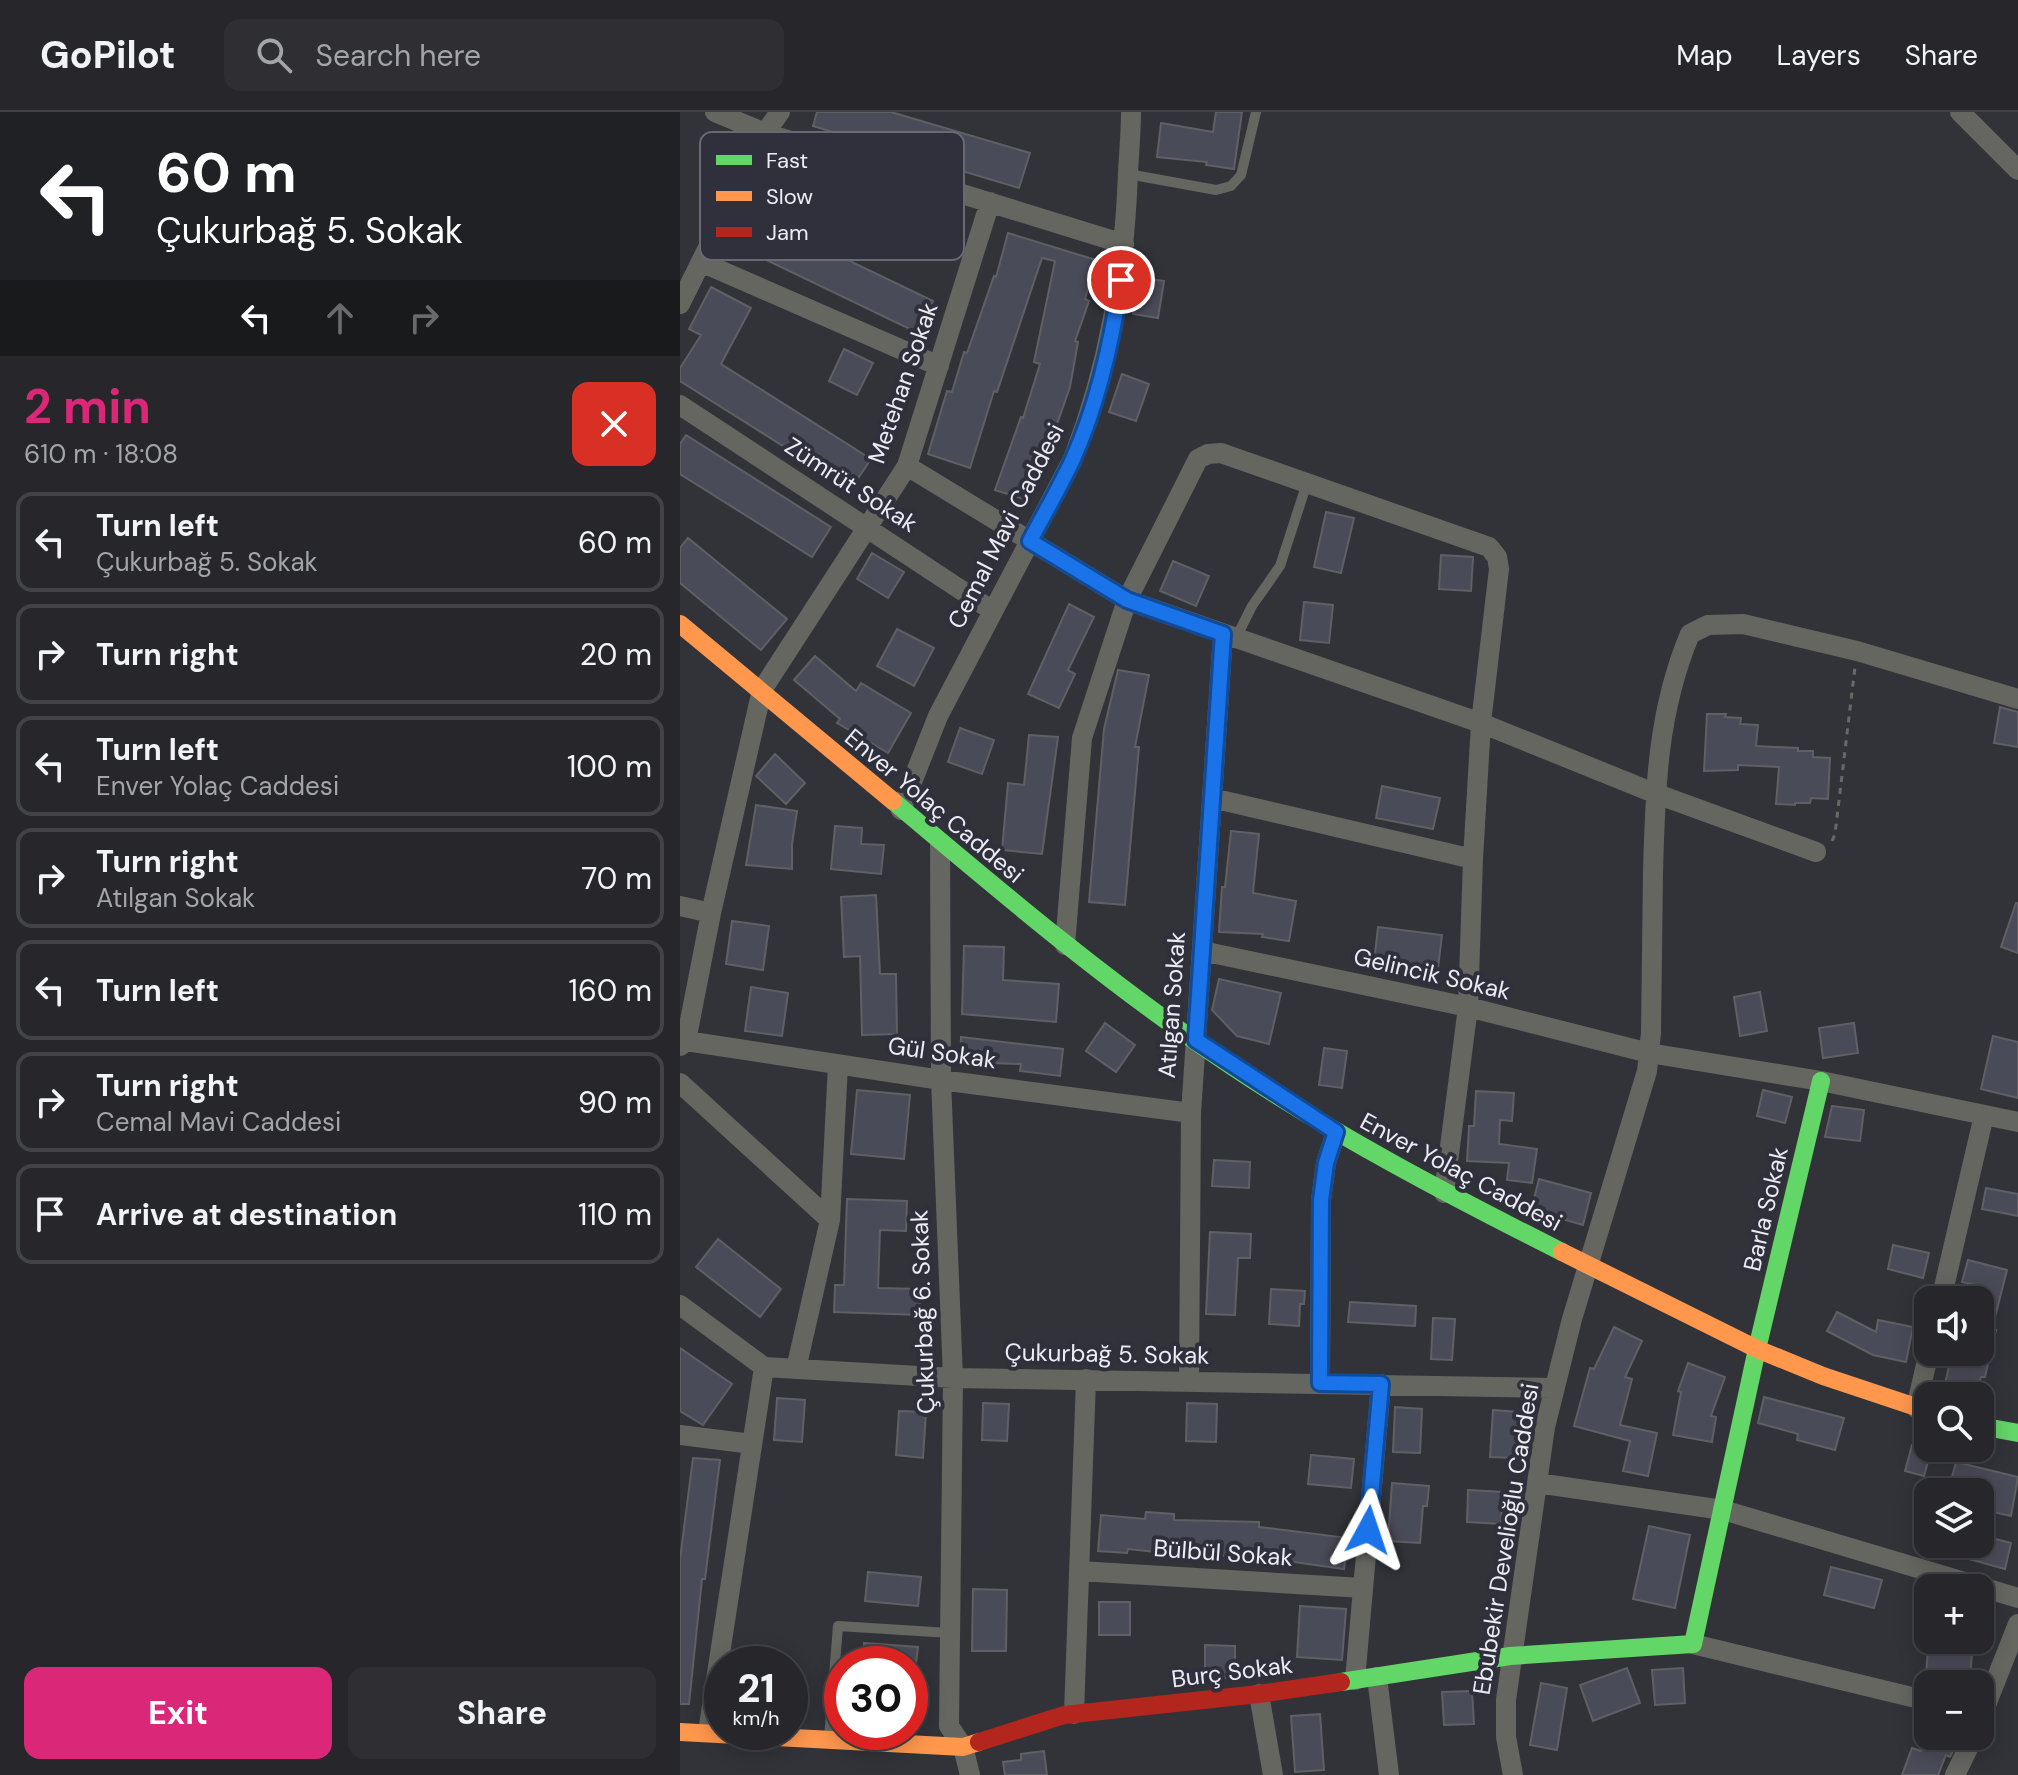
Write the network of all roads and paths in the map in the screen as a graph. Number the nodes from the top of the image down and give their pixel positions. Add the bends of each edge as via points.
1 (715, 112) edge
2 (780, 112) edge
3 (1131, 112) edge
4 (1256, 112) edge
5 (1960, 112) edge
6 (763, 132) edge
7 (766, 132) edge
8 (2018, 170) edge
9 (1128, 174) junction
10 (964, 194) edge
11 (990, 202) junction
12 (1124, 244) junction
13 (701, 262) joint
14 (680, 304) edge
15 (939, 366) junction
16 (680, 405) edge
17 (907, 466) junction
18 (1307, 483) junction
19 (868, 527) junction
20 (1030, 541) junction
21 (1127, 600) junction
22 (993, 611) junction
23 (680, 624) edge
24 (1230, 636) junction
25 (1857, 651) junction
26 (762, 690) junction
27 (2018, 699) edge
28 (1481, 723) junction
29 (1654, 793) junction
30 (1212, 798) junction
31 (901, 810) junction
32 (940, 842) junction
33 (1816, 852) joint
34 (1473, 859) junction
35 (680, 906) edge
36 (711, 913) junction
37 (1065, 945) junction
38 (1202, 951) junction
39 (1468, 1007) junction
40 (1196, 1040) junction
41 (683, 1043) edge
42 (1649, 1053) junction
43 (838, 1065) junction
44 (941, 1080) junction
45 (1821, 1081) junction
46 (680, 1083) edge
47 (1191, 1113) junction
48 (1984, 1115) junction
49 (2018, 1122) edge
50 (1336, 1132) junction
51 (1444, 1193) junction
52 (830, 1220) junction
53 (1588, 1266) junction
54 (1944, 1286) edge
55 (680, 1305) edge
56 (1757, 1349) junction
57 (764, 1367) junction
58 (796, 1369) junction
59 (953, 1378) junction
60 (1086, 1379) junction
61 (1189, 1380) junction
62 (1320, 1383) junction
63 (1381, 1384) junction
64 (1554, 1388) junction
65 (1914, 1407) edge
66 (1994, 1429) edge
67 (2018, 1433) edge
68 (680, 1435) edge
69 (752, 1444) junction
70 (1537, 1483) junction
71 (1723, 1510) junction
72 (1079, 1571) junction
73 (1363, 1588) junction
74 (2018, 1598) edge
75 (2018, 1624) edge
76 (950, 1633) junction
77 (1693, 1644) junction
78 (721, 1646) edge
79 (836, 1646) edge
80 (1510, 1656) junction
81 (1377, 1677) junction
82 (1355, 1680) junction
83 (1994, 1684) edge
84 (1259, 1694) junction
85 (1914, 1698) edge
86 (1074, 1714) junction
87 (680, 1732) edge
88 (704, 1732) edge
89 (928, 1745) edge
90 (963, 1747) junction
91 (1967, 1750) edge
92 (970, 1775) edge
93 (1273, 1775) edge
94 (1389, 1775) edge
95 (1513, 1775) edge
96 (1955, 1775) edge

1 - 6 street
2 - 7 street
3 - 9 street, Cemal Mavi Caddesi
4 - 9 lane via 1241,175 1231,186 1216,190
5 - 8 street
9 - 12 street, Cemal Mavi Caddesi
10 - 11 street
11 - 12 street
11 - 15 street, Metehan Sokak
12 - 20 street, Cemal Mavi Caddesi via 1096,396 1073,459
13 - 14 street
13 - 15 street
15 - 17 street, Metehan Sokak
16 - 19 street, Zümrüt Sokak
17 - 19 street, Metehan Sokak
17 - 20 street
18 - 21 street via 1221,453 1208,454 1195,463
18 - 24 lane via 1280,566
18 - 28 street via 1482,543 1494,552 1499,569
19 - 22 street, Zümrüt Sokak
19 - 26 street, Metehan Sokak
20 - 21 street
20 - 22 street, Cemal Mavi Caddesi
21 - 24 street
21 - 37 street via 1082,738
22 - 31 street, Cemal Mavi Caddesi via 938,716
23 - 26 street, Enver Yolaç Caddesi
24 - 28 street
24 - 30 street, Atılgan Sokak
25 - 27 street
25 - 29 street, Ebubekir Develioğlu Caddesi via 1731,622 1690,634 1669,693
25 - 33 path via 1835,834 1830,845
26 - 31 street, Enver Yolaç Caddesi
26 - 36 street
28 - 29 street
28 - 34 street
29 - 33 street
29 - 42 street, Ebubekir Develioğlu Caddesi
30 - 34 street
30 - 38 street, Atılgan Sokak
31 - 32 street, Enver Yolaç Caddesi
32 - 37 street, Enver Yolaç Caddesi
32 - 44 street, Çukurbağ 6. Sokak
34 - 39 street
35 - 36 street
36 - 41 street
37 - 40 street, Enver Yolaç Caddesi
38 - 39 street, Gelincik Sokak
38 - 40 street, Atılgan Sokak
39 - 42 street, Gelincik Sokak
39 - 51 street
40 - 47 street, Atılgan Sokak
40 - 50 street, Enver Yolaç Caddesi
41 - 43 street, Gül Sokak
42 - 45 street, Gelincik Sokak
42 - 53 street, Ebubekir Develioğlu Caddesi
43 - 44 street, Gül Sokak
43 - 52 street
44 - 47 street, Gül Sokak
44 - 59 street, Çukurbağ 6. Sokak
45 - 48 street, Gelincik Sokak
45 - 56 street, Barla Sokak
46 - 52 street
47 - 61 street, Atılgan Sokak
48 - 49 street, Gelincik Sokak
48 - 54 street
50 - 51 street, Enver Yolaç Caddesi
50 - 62 street via 1321,1200
51 - 53 street, Enver Yolaç Caddesi
52 - 58 street
53 - 56 street, Enver Yolaç Caddesi
53 - 64 street, Ebubekir Develioğlu Caddesi
55 - 57 street
56 - 65 street, Enver Yolaç Caddesi
56 - 71 street, Barla Sokak
57 - 58 street, Çukurbağ 5. Sokak
57 - 69 street
58 - 59 street, Çukurbağ 5. Sokak
59 - 60 street, Çukurbağ 5. Sokak
59 - 76 street, Çukurbağ 6. Sokak
60 - 61 street, Çukurbağ 5. Sokak
60 - 72 street
61 - 62 street, Çukurbağ 5. Sokak
62 - 63 street, Çukurbağ 5. Sokak
63 - 64 street, Çukurbağ 5. Sokak
63 - 73 street
64 - 70 street, Ebubekir Develioğlu Caddesi
66 - 67 street
68 - 69 street
69 - 78 street
70 - 71 street
70 - 80 street, Ebubekir Develioğlu Caddesi
71 - 74 street
71 - 77 street, Barla Sokak
72 - 73 street, Bülbül Sokak
72 - 86 street
73 - 82 street
75 - 83 street
76 - 79 lane via 838,1626
76 - 90 street, Çukurbağ 6. Sokak via 949,1726
77 - 80 street, Burç Sokak
77 - 85 street
80 - 81 street, Burç Sokak
80 - 95 street, Ebubekir Develioğlu Caddesi via 1505,1718
81 - 82 street, Burç Sokak
81 - 94 street
82 - 84 street, Burç Sokak
84 - 86 street, Burç Sokak
84 - 93 street
86 - 90 street, Burç Sokak
87 - 88 street, Burç Sokak
89 - 90 street, Burç Sokak
90 - 92 street, Çukurbağ 6. Sokak
91 - 96 street

